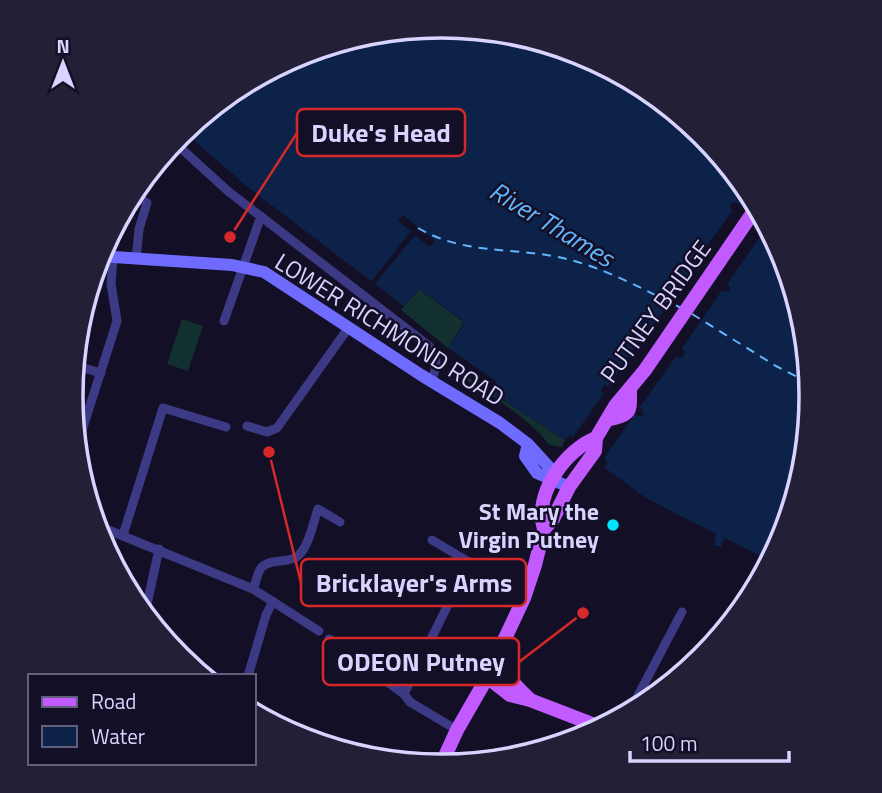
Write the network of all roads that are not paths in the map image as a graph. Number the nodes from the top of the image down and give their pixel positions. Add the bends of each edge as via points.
1 (182, 149) edge
2 (142, 200) edge
3 (261, 216) junction
4 (750, 217) edge
5 (113, 258) joint
6 (136, 260) junction
7 (243, 266) junction
8 (224, 321) dead end
9 (349, 327) junction
10 (84, 368) edge
11 (101, 373) junction
12 (431, 382) junction
13 (84, 424) edge
14 (247, 426) dead end
15 (226, 427) dead end
16 (596, 438) junction
17 (528, 444) junction
18 (569, 458) junction
19 (552, 478) junction
20 (569, 487) junction
21 (340, 522) dead end
22 (544, 529) junction
23 (108, 530) edge
24 (123, 535) junction
25 (432, 540) dead end
26 (159, 549) junction
27 (469, 562) junction
28 (253, 589) junction
29 (526, 592) junction
30 (148, 601) edge
31 (274, 601) junction
32 (682, 612) dead end
33 (319, 632) dead end
34 (329, 639) dead end
35 (505, 640) junction
36 (249, 674) edge
37 (487, 677) junction
38 (404, 694) junction
39 (638, 695) edge
40 (530, 700) junction
41 (588, 723) edge
42 (457, 730) junction
43 (446, 754) edge

1 - 3 street
2 - 6 street via 147,203
3 - 7 street
3 - 12 street via 429,346 437,359
4 - 16 main road, PUTNEY BRIDGE via 630,388 626,415 607,420
5 - 6 main road, LOWER RICHMOND ROAD
5 - 11 street via 111,284 117,321
6 - 7 main road, LOWER RICHMOND ROAD
7 - 8 street
7 - 9 main road, LOWER RICHMOND ROAD via 277,279
9 - 12 main road, LOWER RICHMOND ROAD
9 - 14 street via 277,428 267,432
10 - 11 street
11 - 13 street
12 - 17 main road, LOWER RICHMOND ROAD
15 - 24 street via 163,408
16 - 18 main road, PUTNEY BRIDGE via 583,443
16 - 20 main road, PUTNEY BRIDGE via 595,451
17 - 18 main road, LOWER RICHMOND ROAD via 552,457
17 - 19 main road, LOWER RICHMOND ROAD via 550,468
18 - 19 main road, PUTNEY BRIDGE
19 - 20 main road
19 - 22 main road, PUTNEY BRIDGE via 541,519
20 - 22 main road, PUTNEY BRIDGE
21 - 28 street via 317,509 298,556 267,564
22 - 29 main road
23 - 24 street
24 - 26 street
25 - 27 street
26 - 28 street
26 - 30 street
27 - 29 street
27 - 38 street
28 - 31 street
29 - 35 main road
31 - 33 street
31 - 36 street
32 - 39 street
34 - 38 street
35 - 37 main road
35 - 40 main road via 510,651 507,674
37 - 40 main road via 510,695
37 - 42 main road
38 - 42 street
40 - 41 main road
42 - 43 main road

